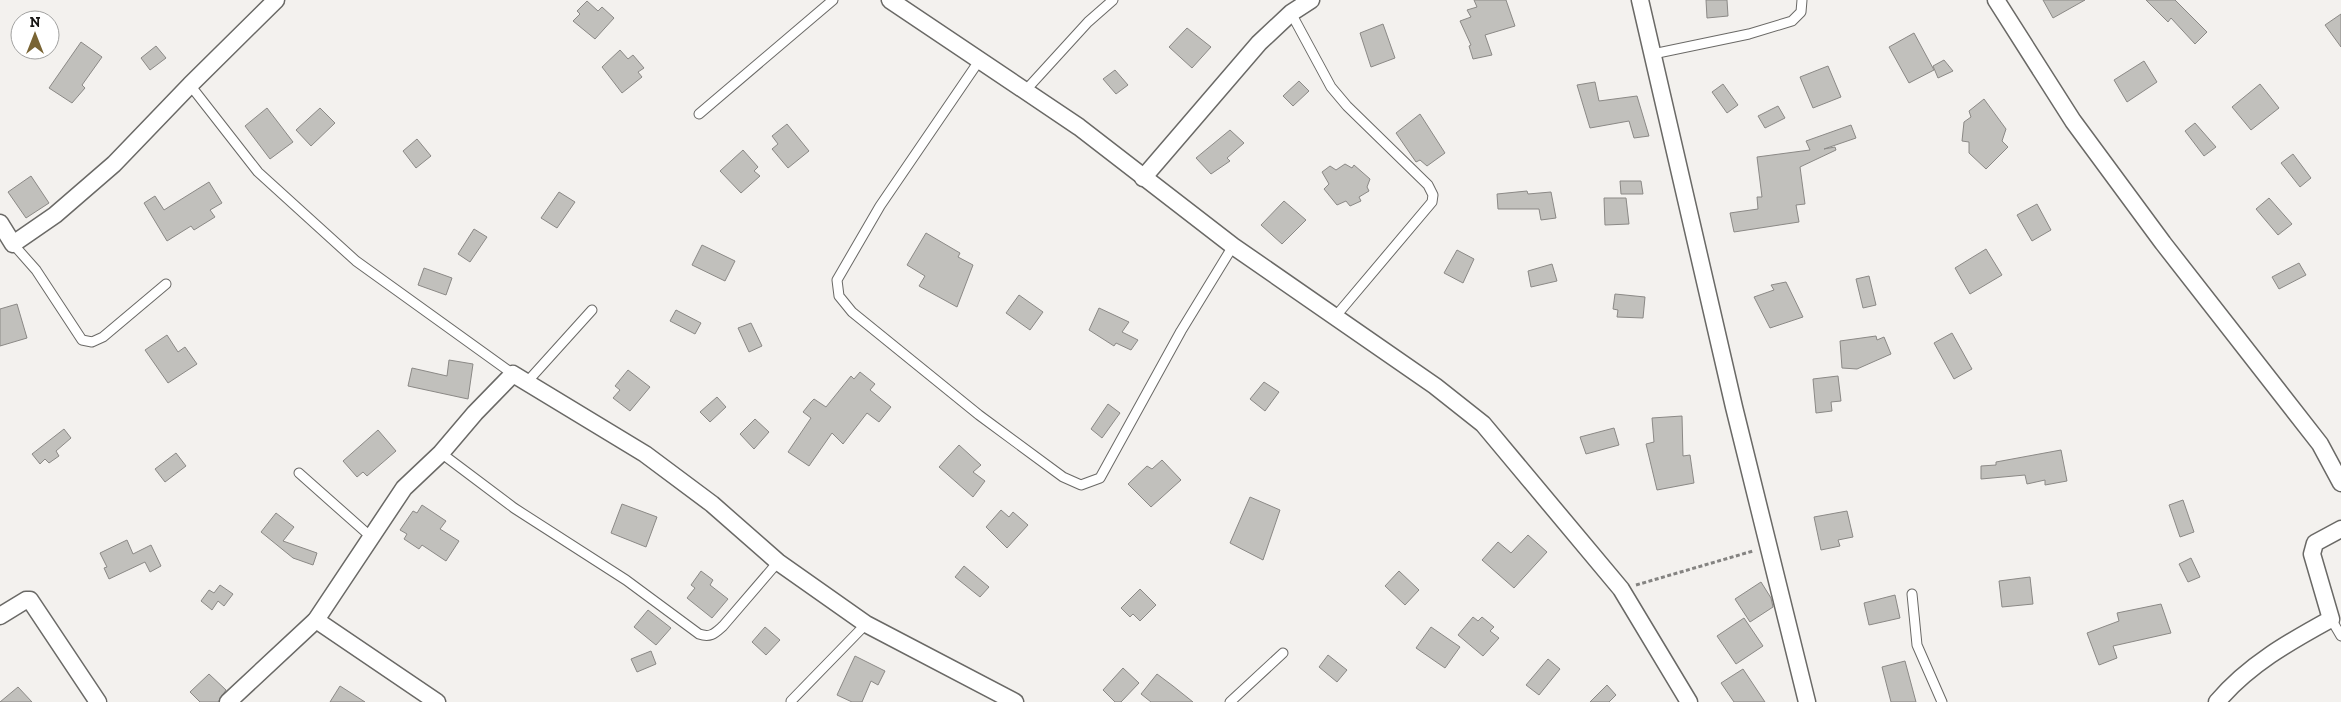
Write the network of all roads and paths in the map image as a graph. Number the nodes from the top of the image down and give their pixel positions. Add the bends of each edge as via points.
1 (276, 0) edge
2 (833, 0) edge
3 (890, 0) edge
4 (1113, 0) edge
5 (1311, 0) edge
6 (1640, 0) edge
7 (1802, 0) edge
8 (1996, 0) edge
9 (1291, 13) junction
10 (1653, 54) junction
11 (979, 62) junction
12 (190, 85) junction
13 (1024, 91) junction
14 (699, 114) dead end
15 (1143, 178) junction
16 (0, 222) edge
17 (13, 244) junction
18 (1233, 246) junction
19 (166, 284) dead end
20 (592, 310) dead end
21 (1335, 317) junction
22 (513, 374) junction
23 (528, 382) junction
24 (441, 453) junction
25 (299, 473) dead end
26 (2341, 483) edge
27 (2341, 529) edge
28 (370, 536) junction
29 (1768, 547) junction
30 (778, 562) junction
31 (1622, 589) junction
32 (1912, 594) dead end
33 (0, 616) edge
34 (316, 620) junction
35 (2331, 620) junction
36 (866, 624) junction
37 (2341, 636) edge
38 (1282, 653) dead end
39 (791, 701) edge
40 (98, 702) edge
41 (228, 702) edge
42 (437, 702) edge
43 (1015, 702) edge
44 (1230, 702) edge
45 (1689, 702) edge
46 (1807, 702) edge
47 (1942, 702) edge
48 (2218, 702) edge

1 - 12 street
2 - 14 lane
3 - 11 street
4 - 13 lane
5 - 9 street
6 - 10 street
7 - 10 lane via 1800,12 1792,21 1749,34
8 - 26 street via 2073,121 2163,243 2320,444
9 - 15 street via 1259,43
9 - 21 lane via 1331,87 1346,106 1428,185 1432,195 1432,202
10 - 29 street
11 - 13 street
11 - 18 lane via 880,206 837,280 839,296 852,312 964,403 1063,477 1081,485 1100,478 1181,331
12 - 17 street via 114,164 55,215
12 - 22 lane via 258,172 356,262
13 - 15 street via 1079,128
15 - 18 street
16 - 17 street
17 - 19 lane via 36,270 82,340 92,342 102,337
18 - 21 street
20 - 23 lane
21 - 31 street via 1483,424
22 - 23 street
22 - 24 street
23 - 30 street via 645,454 712,504
24 - 28 street via 404,488
24 - 30 lane via 514,508 707,637 723,626
25 - 28 lane
27 - 35 street via 2315,543 2312,554
28 - 34 street
29 - 31 path
29 - 46 street
30 - 36 street
31 - 45 street
32 - 47 lane via 1917,645
33 - 40 street via 30,600
34 - 41 street
34 - 42 street
35 - 37 lane
35 - 48 street via 2279,648 2232,684
36 - 39 lane
36 - 43 street
38 - 44 lane

